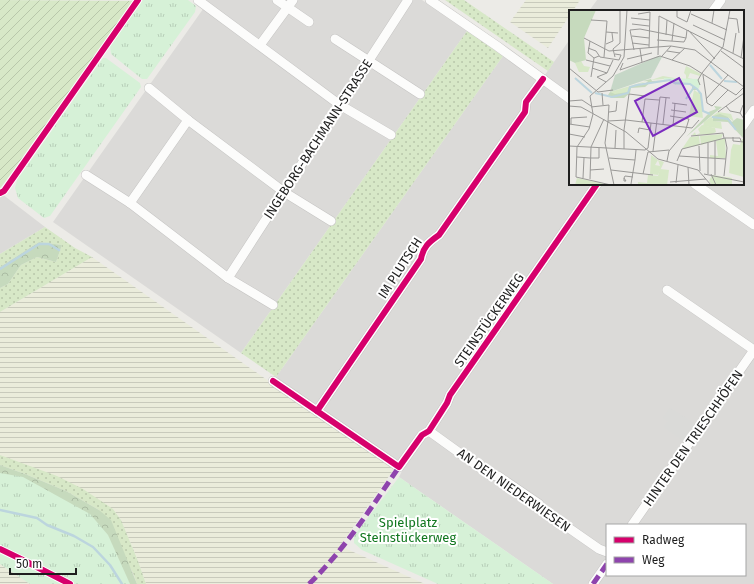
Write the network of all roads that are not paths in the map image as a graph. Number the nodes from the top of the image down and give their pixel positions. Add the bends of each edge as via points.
1 (198, 0) edge
2 (277, 0) edge
3 (408, 0) edge
4 (430, 0) edge
5 (721, 0) edge
6 (290, 4) edge
7 (714, 10) edge
8 (309, 22) dead end
9 (335, 39) dead end
10 (260, 46) junction
11 (368, 61) junction
12 (543, 79) junction
13 (149, 88) dead end
14 (420, 94) dead end
15 (569, 98) edge
16 (340, 105) junction
17 (754, 110) edge
18 (188, 120) junction
19 (744, 125) edge
20 (392, 135) dead end
21 (86, 175) dead end
22 (596, 185) edge
23 (699, 185) edge
24 (284, 192) junction
25 (130, 203) junction
26 (331, 221) dead end
27 (754, 226) edge
28 (228, 278) junction
29 (667, 290) dead end
30 (273, 305) dead end
31 (754, 350) edge
32 (273, 381) dead end
33 (317, 411) junction
34 (428, 431) junction
35 (633, 524) edge
36 (603, 551) edge
37 (606, 565) edge
38 (593, 584) edge

1 - 10 street
2 - 6 street
3 - 11 street, INGEBORG-BACHMANN-STRASSE
4 - 12 street
5 - 7 street
6 - 8 street
6 - 10 street
9 - 11 street
10 - 16 street
11 - 14 street
11 - 16 street, INGEBORG-BACHMANN-STRASSE
12 - 15 street
12 - 33 street, IM PLUTSCH via 526,102 525,112 439,235 430,241 422,252 421,259
13 - 18 street
16 - 20 street
16 - 24 street, INGEBORG-BACHMANN-STRASSE
17 - 19 street
18 - 24 street
18 - 25 street
21 - 25 street
22 - 34 street, STEINSTÜCKERWEG via 450,395
23 - 27 street
24 - 26 street
24 - 28 street, INGEBORG-BACHMANN-STRASSE
25 - 28 street
28 - 30 street
29 - 31 street, HINTER DEN TRIESCHHÖFEN
31 - 35 street, HINTER DEN TRIESCHHÖFEN
32 - 33 street
33 - 34 street, STEINSTÜCKERWEG via 399,467 422,435
34 - 36 street, AN DEN NIEDERWIESEN via 490,475 498,476 539,504 543,510
37 - 38 street

